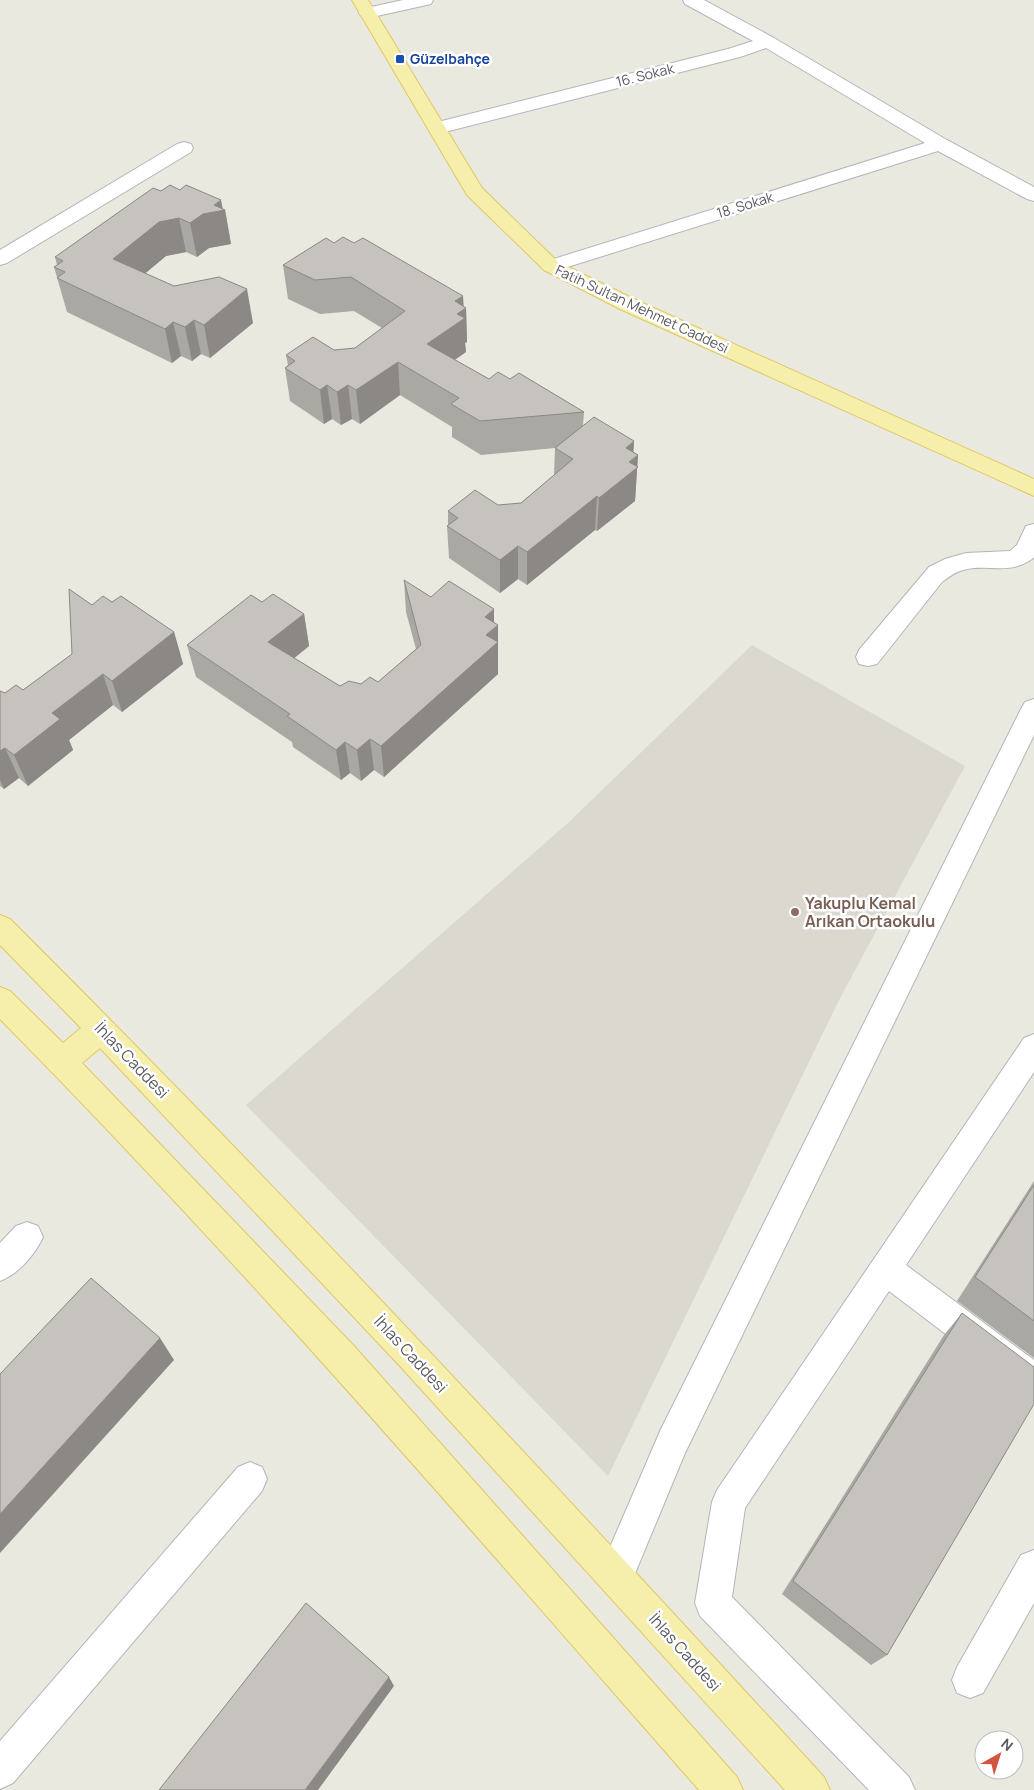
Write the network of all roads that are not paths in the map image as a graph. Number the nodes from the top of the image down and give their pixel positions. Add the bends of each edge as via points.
1 (425, 0) edge
2 (690, 0) edge
3 (364, 6) edge
4 (768, 42) junction
5 (437, 128) junction
6 (940, 144) junction
7 (184, 148) dead end
8 (1034, 195) edge
9 (0, 260) edge
10 (551, 266) junction
11 (1034, 488) edge
12 (1034, 532) edge
13 (868, 657) dead end
14 (1034, 709) edge
15 (0, 927) edge
16 (0, 1000) edge
17 (102, 1029) junction
18 (1034, 1047) edge
19 (62, 1062) junction
20 (27, 1237) dead end
21 (0, 1266) edge
22 (885, 1269) junction
23 (1034, 1380) edge
24 (250, 1479) dead end
25 (1034, 1568) edge
26 (616, 1576) junction
27 (970, 1680) dead end
28 (0, 1770) edge
29 (724, 1790) edge
30 (811, 1790) edge
31 (896, 1790) edge

1 - 3 street
2 - 4 street
3 - 5 main road, Fatih Sultan Mehmet Caddesi
4 - 5 street, 16. Sokak
4 - 6 street
5 - 10 main road, Fatih Sultan Mehmet Caddesi via 474,191
6 - 8 street
6 - 10 street, 18. Sokak
7 - 9 street
10 - 11 main road, Fatih Sultan Mehmet Caddesi via 627,304
12 - 13 street via 1025,552 1018,557 967,561 942,569
14 - 26 street via 673,1441
15 - 17 main road, İhlas Caddesi
16 - 19 main road
17 - 19 main road
17 - 26 main road, İhlas Caddesi via 365,1304
18 - 22 street
19 - 29 main road via 342,1358
20 - 21 street
22 - 23 street
22 - 31 street via 729,1502 713,1603
24 - 28 street
25 - 27 street
26 - 30 main road, İhlas Caddesi

